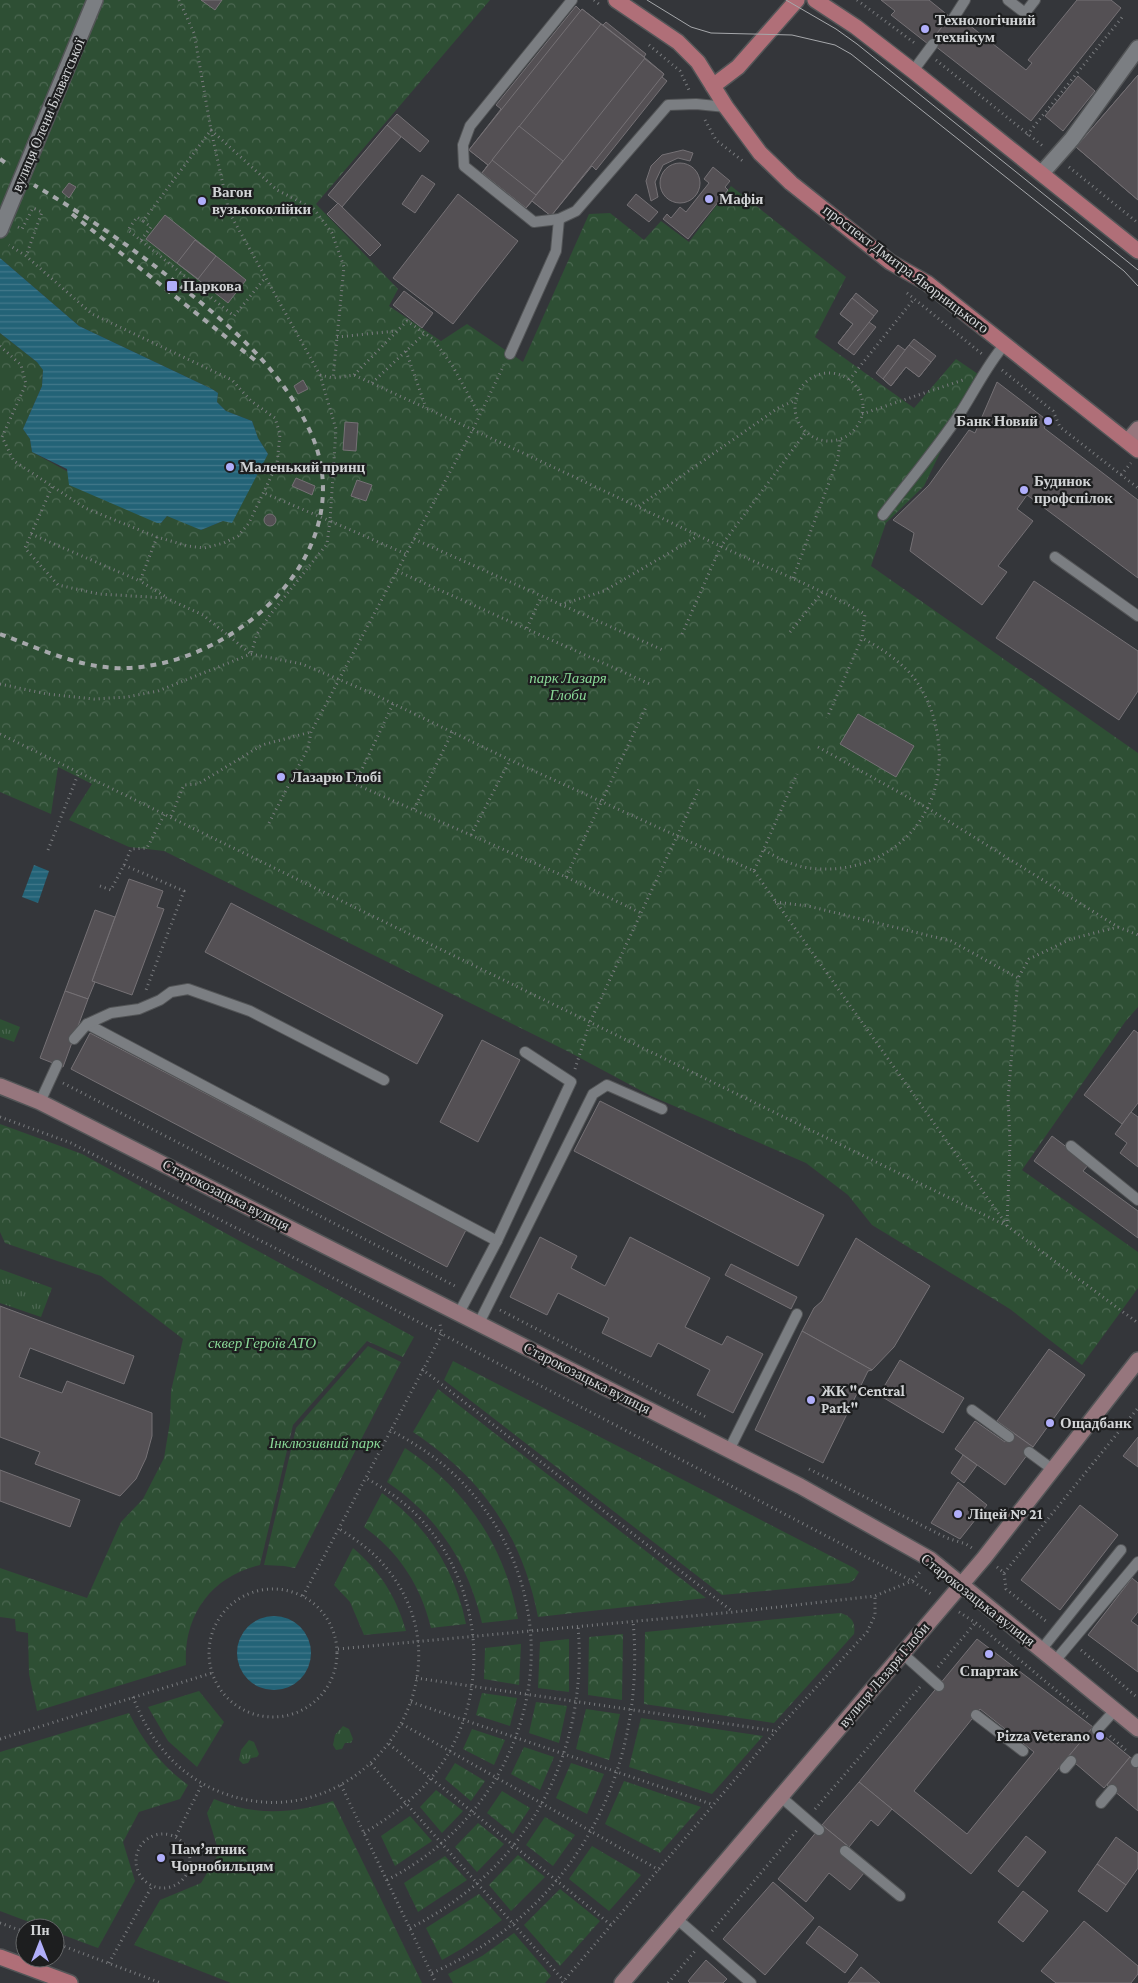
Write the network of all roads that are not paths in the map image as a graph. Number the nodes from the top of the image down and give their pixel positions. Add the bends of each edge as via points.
1 (95, 0) edge
2 (572, 0) edge
3 (616, 0) edge
4 (797, 0) edge
5 (815, 0) edge
6 (965, 0) edge
7 (1008, 0) edge
8 (1035, 0) edge
9 (953, 19) dead end
10 (1138, 48) edge
11 (930, 49) road end
12 (913, 71) junction
13 (714, 86) junction
14 (726, 107) junction
15 (1042, 173) junction
16 (559, 219) junction
17 (1, 228) edge
18 (1138, 250) edge
19 (1005, 344) junction
20 (510, 354) road end
21 (1138, 429) edge
22 (1133, 445) edge
23 (883, 515) dead end
24 (1055, 557) dead end
25 (1138, 616) edge
26 (87, 1024) junction
27 (74, 1039) dead end
28 (525, 1052) dead end
29 (57, 1065) dead end
30 (384, 1080) dead end
31 (0, 1086) edge
32 (40, 1102) junction
33 (662, 1109) dead end
34 (1071, 1146) dead end
35 (1138, 1200) edge
36 (497, 1240) junction
37 (459, 1313) junction
38 (797, 1314) dead end
39 (478, 1323) junction
40 (1138, 1360) edge
41 (972, 1410) dead end
42 (1009, 1437) dead end
43 (729, 1450) junction
44 (1029, 1452) dead end
45 (1052, 1469) junction
46 (1121, 1550) dead end
47 (1138, 1562) edge
48 (961, 1584) junction
49 (1041, 1650) junction
50 (903, 1654) junction
51 (1055, 1661) junction
52 (939, 1686) dead end
53 (1115, 1710) junction
54 (976, 1715) dead end
55 (1098, 1729) road end
56 (1138, 1729) edge
57 (1023, 1751) dead end
58 (1112, 1790) dead end
59 (781, 1797) junction
60 (1101, 1803) dead end
61 (819, 1830) dead end
62 (845, 1851) dead end
63 (900, 1896) dead end
64 (677, 1919) junction
65 (0, 1957) edge
66 (70, 1983) edge
67 (622, 1983) edge
68 (751, 1983) edge

1 - 17 street, вулиця Олени Блаватської
2 - 16 lane via 470,126 463,145 464,166 534,222
3 - 13 main road, проспект Дмитра Яворницького via 678,42 698,62
4 - 13 main road via 738,67
5 - 12 main road
6 - 9 lane
7 - 8 lane via 1025,13
10 - 15 street
11 - 12 lane
12 - 15 main road
13 - 14 main road, проспект Дмитра Яворницького
14 - 16 lane via 668,105 576,210
14 - 19 main road, проспект Дмитра Яворницького via 760,153 791,182 890,262 927,283
15 - 18 main road
16 - 20 lane via 556,251
19 - 22 main road, проспект Дмитра Яворницького
19 - 23 lane via 983,373 954,422
21 - 22 street, проспект Дмитра Яворницького
24 - 25 lane
26 - 27 lane
26 - 30 lane via 111,1013 139,1009 171,992 188,989 250,1011
26 - 36 lane
28 - 36 lane via 571,1082
29 - 32 lane
31 - 32 street, Старокозацька вулиця
32 - 37 street, Старокозацька вулиця
33 - 39 lane via 607,1084 593,1094
34 - 35 lane
36 - 37 lane
37 - 39 street, Старокозацька вулиця
38 - 43 lane
39 - 43 street, Старокозацька вулиця
40 - 45 street, вулиця Лазаря Глоби
41 - 42 lane
43 - 48 street, Старокозацька вулиця via 930,1559
44 - 45 lane
45 - 48 street, вулиця Лазаря Глоби
46 - 49 lane
47 - 51 lane
48 - 49 street, Старокозацька вулиця
48 - 50 street, вулиця Лазаря Глоби
49 - 51 street, Старокозацька вулиця
50 - 52 lane
50 - 59 street, вулиця Лазаря Глоби
51 - 53 street, Старокозацька вулиця
53 - 55 lane
53 - 56 street, Старокозацька вулиця
54 - 57 lane
58 - 60 lane
59 - 61 lane
59 - 64 street, вулиця Лазаря Глоби
62 - 63 lane
64 - 67 street, вулиця Лазаря Глоби
64 - 68 lane
65 - 66 main road

